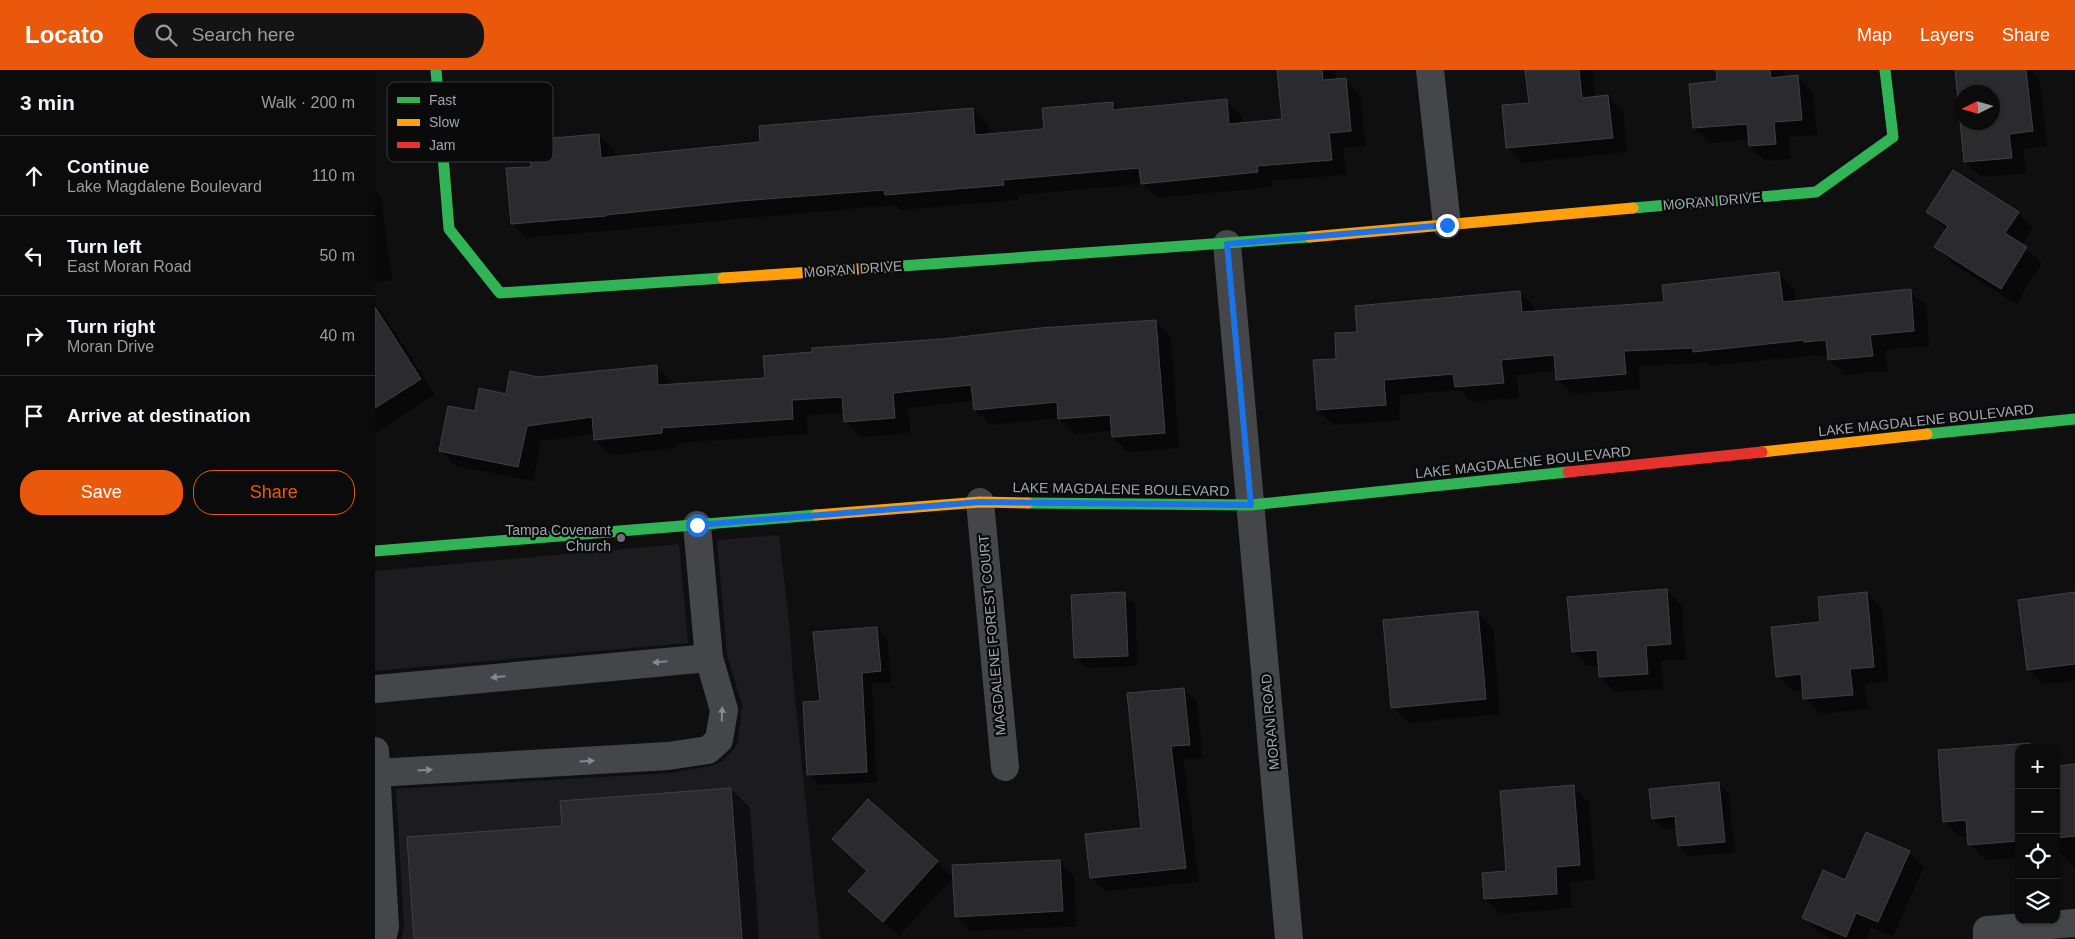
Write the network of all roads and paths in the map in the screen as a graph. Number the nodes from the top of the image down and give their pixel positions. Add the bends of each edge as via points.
1 (1430, 70) edge
2 (1885, 70) edge
3 (444, 162) edge
4 (1447, 225) junction
5 (1227, 244) junction
6 (2075, 419) edge
7 (980, 502) junction
8 (1251, 505) junction
9 (697, 525) junction
10 (375, 551) edge
11 (709, 658) junction
12 (375, 688) edge
13 (376, 762) edge
14 (1005, 767) dead end
15 (2075, 923) edge
16 (382, 939) edge
17 (1289, 939) edge
18 (1987, 939) edge

1 - 4 street
2 - 4 street, MORAN DRIVE via 1893,137 1817,192
3 - 5 street, MORAN DRIVE via 449,229 500,293
4 - 5 street, MORAN DRIVE
5 - 8 street, MORAN ROAD
6 - 8 street, LAKE MAGDALENE BOULEVARD
7 - 8 street, LAKE MAGDALENE BOULEVARD
7 - 9 street, LAKE MAGDALENE BOULEVARD
7 - 14 street, MAGDALENE FOREST COURT
8 - 17 street, MORAN ROAD
9 - 10 street, LAKE MAGDALENE BOULEVARD
9 - 11 street
11 -> 12 street
13 -> 11 street via 668,756 708,750 719,740 724,710
13 - 16 street via 385,927
15 - 18 street via 1987,930

